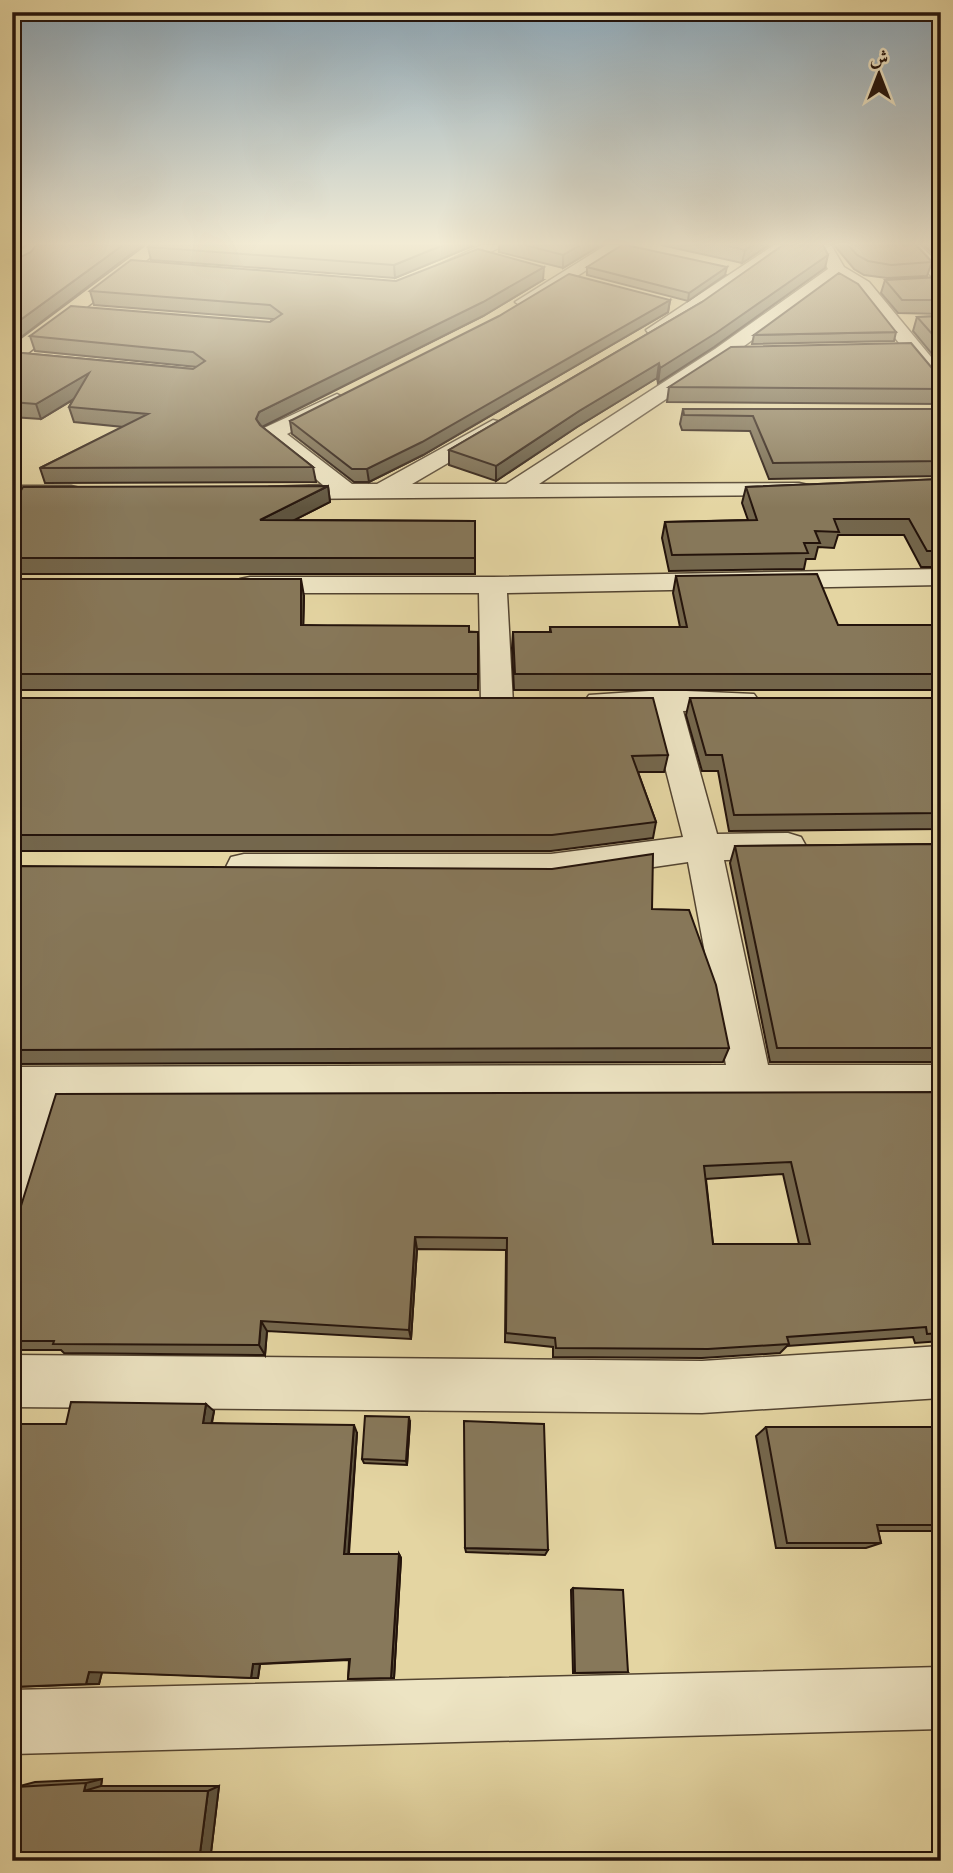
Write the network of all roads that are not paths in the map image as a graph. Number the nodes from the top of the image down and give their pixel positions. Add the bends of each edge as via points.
1 (44, 332) edge
2 (653, 332) edge
3 (752, 332) edge
4 (901, 332) edge
5 (643, 338) edge
6 (886, 349) edge
7 (763, 352) edge
8 (722, 354) junction
9 (12, 356) edge
10 (38, 359) edge
11 (927, 359) edge
12 (941, 383) edge
13 (357, 390) edge
14 (629, 414) junction
15 (670, 414) dead end
16 (513, 415) edge
17 (820, 489) edge
18 (250, 492) edge
19 (347, 492) junction
20 (383, 492) junction
21 (510, 492) junction
22 (12, 493) edge
23 (96, 493) edge
24 (941, 577) edge
25 (231, 585) edge
26 (493, 585) junction
27 (664, 700) junction
28 (775, 701) edge
29 (571, 703) edge
30 (531, 704) edge
31 (815, 846) edge
32 (703, 847) junction
33 (206, 867) edge
34 (941, 1084) edge
35 (751, 1085) junction
36 (30, 1087) edge
37 (12, 1204) edge
38 (941, 1372) edge
39 (12, 1381) edge
40 (941, 1698) edge
41 (12, 1722) edge

1 - 9 main road
2 - 5 street
3 - 8 street
4 - 11 street
6 - 11 street
7 - 8 street
8 - 14 street
9 - 10 street
11 - 12 street
13 - 19 street via 272,432
14 - 15 street
14 - 21 street
16 - 20 street
17 - 21 street
18 - 19 street
19 - 20 street
20 - 21 street
22 - 23 street
24 - 26 street
25 - 26 street
26 - 30 street via 483,704
27 - 28 street
27 - 29 street
27 - 32 street
31 - 32 street
32 - 33 street via 551,868
32 - 35 street
34 - 35 street
35 - 36 street
36 - 37 street
38 - 39 street via 702,1387
40 - 41 street

